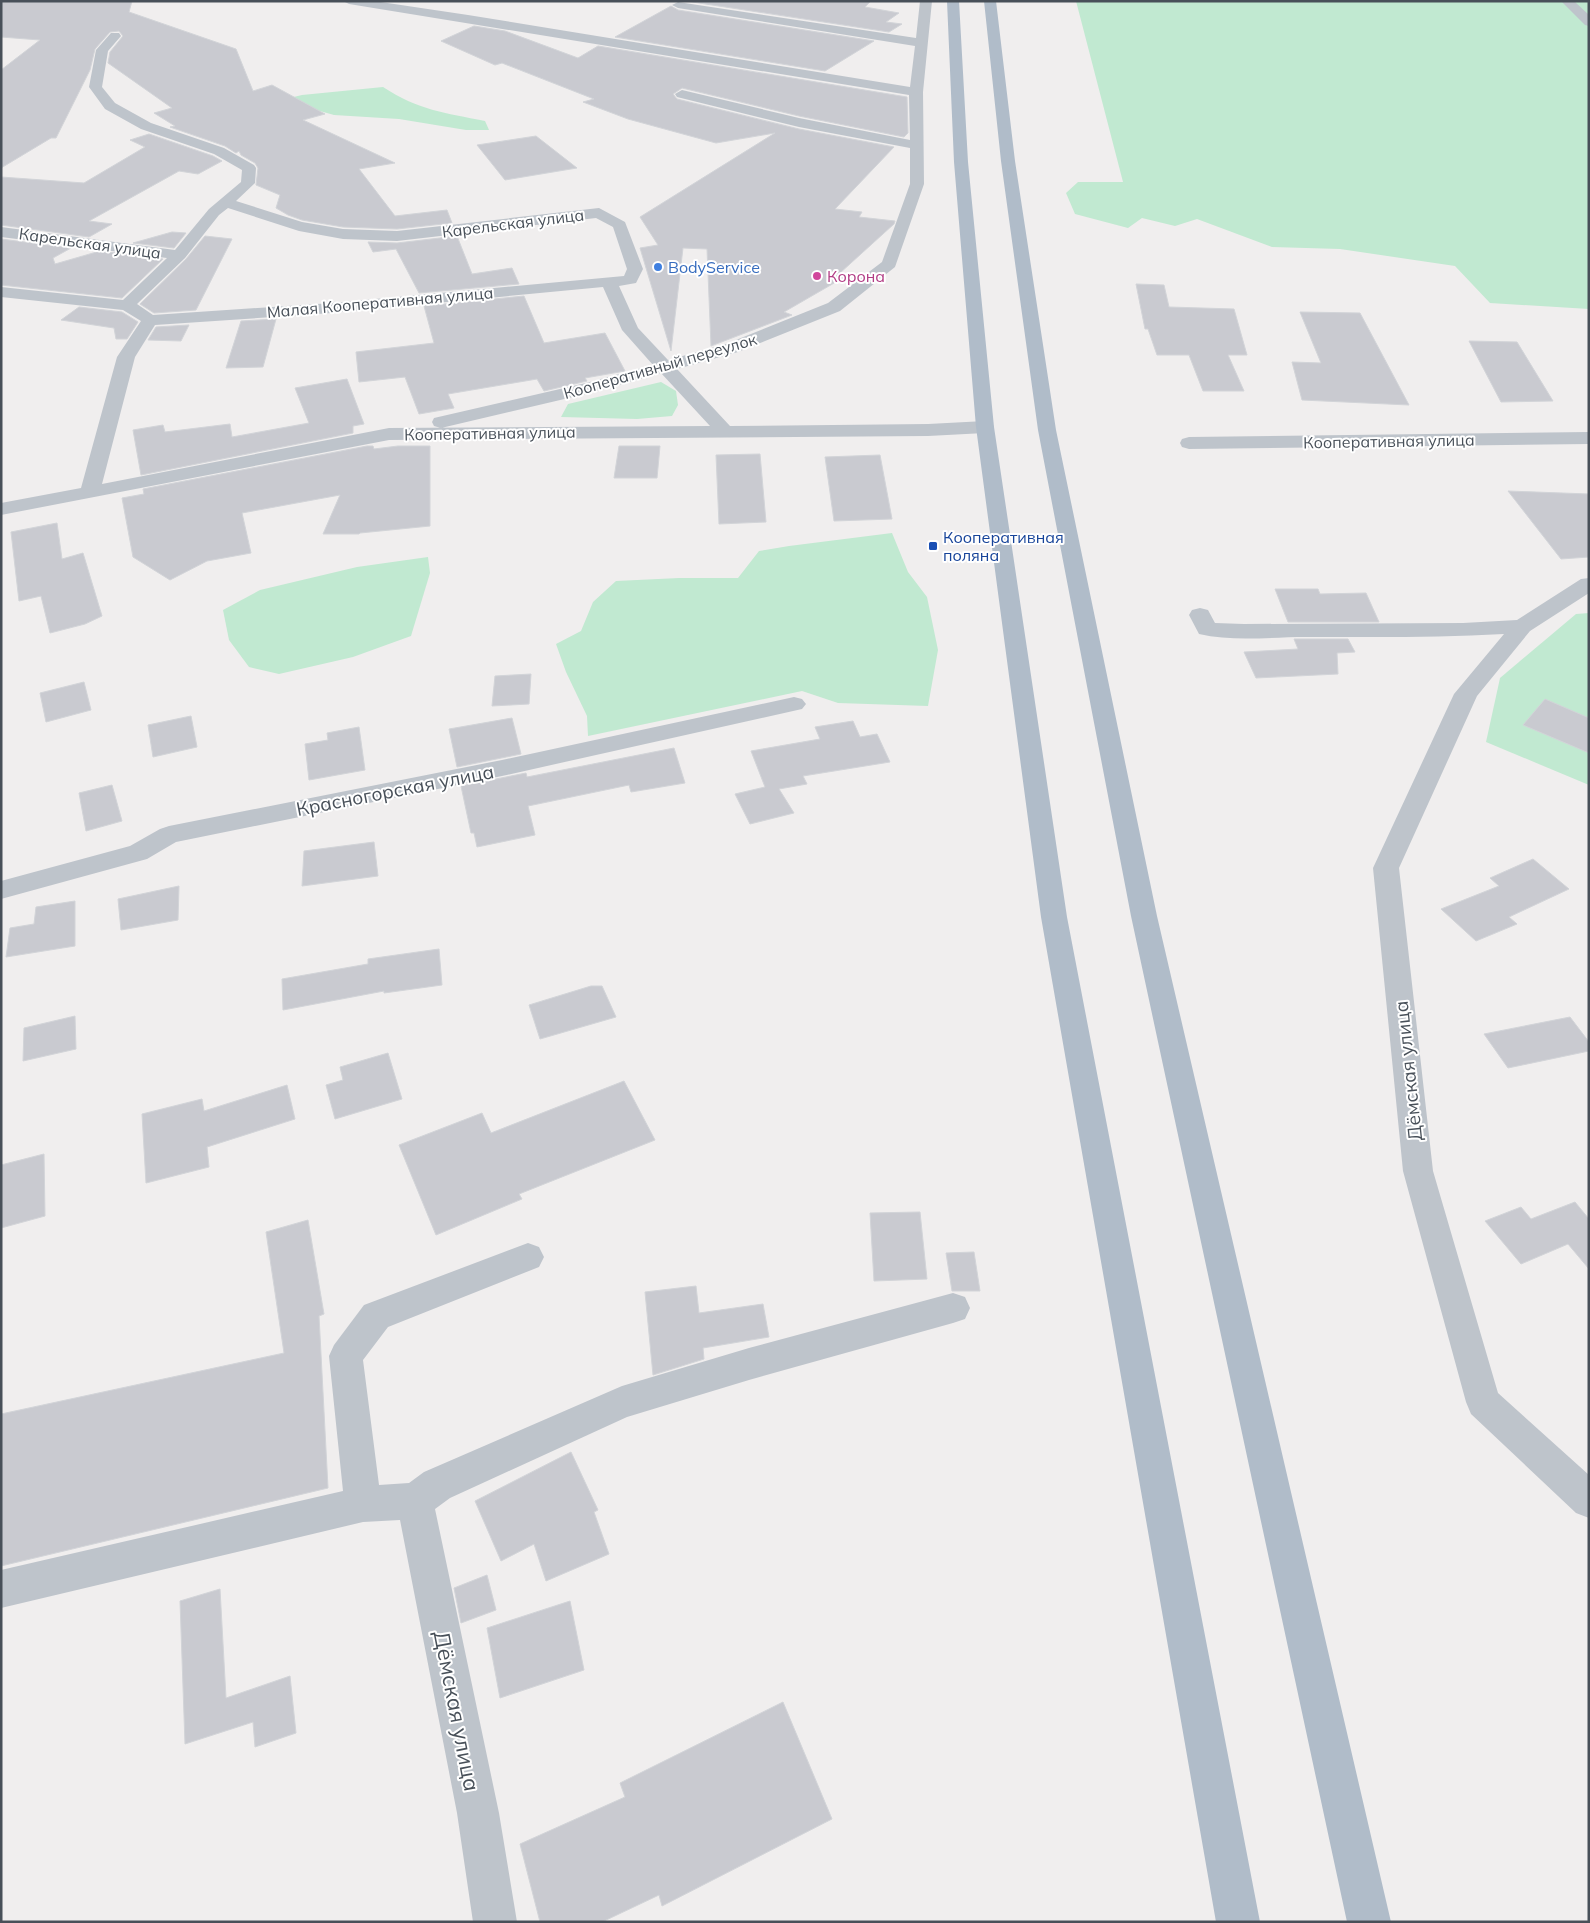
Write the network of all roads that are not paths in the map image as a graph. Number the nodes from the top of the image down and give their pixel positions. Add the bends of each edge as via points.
1 (348, 1) edge
2 (926, 1) edge
3 (953, 1) edge
4 (990, 1) edge
5 (1567, 1) edge
6 (678, 5) dead end
7 (1589, 22) edge
8 (115, 36) dead end
9 (922, 43) junction
10 (916, 92) junction
11 (682, 94) dead end
12 (916, 145) junction
13 (225, 202) junction
14 (1, 232) edge
15 (179, 255) junction
16 (609, 282) junction
17 (1, 292) edge
18 (127, 305) junction
19 (150, 320) junction
20 (663, 367) junction
21 (985, 427) junction
22 (724, 430) junction
23 (389, 434) junction
24 (1589, 438) edge
25 (1189, 443) dead end
26 (90, 492) junction
27 (1, 509) edge
28 (1589, 584) edge
29 (1200, 615) dead end
30 (1522, 626) junction
31 (794, 704) dead end
32 (1, 890) edge
33 (528, 1257) dead end
34 (953, 1308) dead end
35 (1589, 1500) edge
36 (415, 1501) junction
37 (364, 1504) junction
38 (1, 1589) edge
39 (495, 1922) edge
40 (1238, 1922) edge
41 (1369, 1922) edge

1 - 10 street
2 - 9 street, Кооперативный переулок
3 - 21 main road via 961,162
4 - 41 main road via 1008,161 1047,430 1144,916
5 - 7 street
6 - 9 street
8 - 13 street, Карельская улица via 102,50 94,87 110,106 146,126 219,151 249,168 248,183
9 - 10 street, Кооперативный переулок
10 - 12 street, Кооперативный переулок
11 - 12 street via 768,117
12 - 20 street, Кооперативный переулок via 917,184 889,264 834,307 732,348
13 - 15 street, Карельская улица
13 - 16 street, Карельская улица via 299,226 343,234 397,236 598,213 620,225 635,270 630,280
14 - 15 street, Карельская улица
15 - 18 street, Карельская улица
16 - 19 street, Малая Кооперативная улица via 332,308
16 - 20 street via 628,327
17 - 18 street
18 - 19 street
19 - 26 street via 126,357
20 - 22 street
20 - 23 street, Кооперативный переулок via 590,388
21 - 22 street, Кооперативная улица
21 - 40 main road via 1054,917
22 - 23 street, Кооперативная улица
23 - 26 street, Кооперативная улица
24 - 25 street, Кооперативная улица
26 - 27 street, Кооперативная улица
28 - 30 street
29 - 30 street via 1207,630 1463,630
30 - 35 street, Дёмская улица via 1466,694 1386,868 1418,1171 1483,1402
31 - 32 street, Красногорская улица via 502,768 169,835 138,854
33 - 37 street via 376,1316 346,1356
34 - 36 street via 622,1402 437,1485
36 - 37 street
36 - 39 street, Дёмская улица via 478,1813
37 - 38 street

